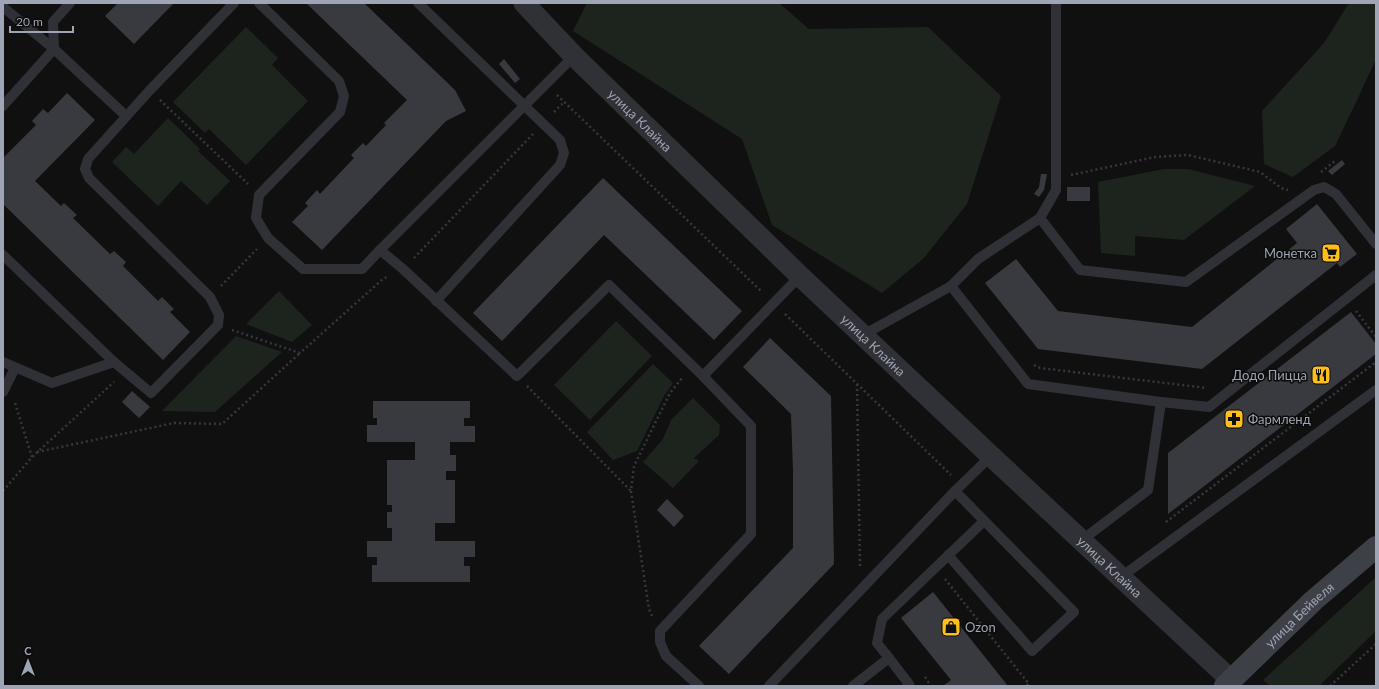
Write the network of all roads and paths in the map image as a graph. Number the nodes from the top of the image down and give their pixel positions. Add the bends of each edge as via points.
1 (70, 3) edge
2 (234, 3) edge
3 (259, 3) edge
4 (418, 3) edge
5 (524, 3) edge
6 (1056, 3) edge
7 (3, 7) edge
8 (54, 49) junction
9 (574, 56) junction
10 (546, 84) junction
11 (150, 90) junction
12 (3, 106) edge
13 (524, 106) junction
14 (126, 116) junction
15 (1335, 160) dead end
16 (1317, 176) dead end
17 (1057, 178) junction
18 (1292, 192) dead end
19 (259, 195) junction
20 (1040, 218) junction
21 (268, 238) junction
22 (1376, 244) edge
23 (380, 250) junction
24 (3, 255) edge
25 (1376, 275) edge
26 (800, 276) junction
27 (951, 286) junction
28 (210, 297) junction
29 (1347, 298) junction
30 (436, 301) junction
31 (774, 303) junction
32 (863, 335) junction
33 (1376, 337) edge
34 (300, 353) dead end
35 (3, 362) edge
36 (114, 362) junction
37 (1376, 362) edge
38 (1032, 364) dead end
39 (692, 366) junction
40 (15, 368) junction
41 (125, 372) junction
42 (517, 376) junction
43 (703, 376) junction
44 (8, 381) junction
45 (857, 383) junction
46 (1207, 388) dead end
47 (1376, 390) edge
48 (3, 392) edge
49 (1161, 402) junction
50 (37, 452) junction
51 (991, 456) junction
52 (32, 457) junction
53 (958, 488) junction
54 (3, 491) edge
55 (631, 491) junction
56 (984, 521) junction
57 (1160, 527) dead end
58 (1082, 540) junction
59 (1376, 546) edge
60 (948, 556) junction
61 (942, 576) dead end
62 (1121, 577) junction
63 (861, 590) junction
64 (660, 631) junction
65 (1376, 644) edge
66 (889, 658) junction
67 (922, 674) dead end
68 (1228, 683) edge
69 (699, 686) edge
70 (769, 686) edge
71 (853, 686) edge
72 (907, 686) edge
73 (931, 686) edge
74 (1026, 686) edge
75 (1330, 686) edge

1 - 8 lane via 53,22
2 - 11 lane
3 - 19 lane via 339,81 344,96 340,112
4 - 13 lane
5 - 9 street, улица Клайна
6 - 17 lane
7 - 8 lane
8 - 12 lane
8 - 14 lane
9 - 10 lane
9 - 26 street, улица Клайна
10 - 13 lane
10 - 31 path
11 - 14 lane
11 - 19 path
13 - 23 lane
13 - 30 lane via 560,140 564,153 560,166
14 - 28 lane via 88,159 85,169 89,178
15 - 16 path
17 - 18 path via 1155,157 1188,155 1260,172 1281,188
17 - 20 lane via 1056,190
19 - 21 lane via 256,218
20 - 22 lane via 1080,270 1186,282 1314,190 1324,187 1336,194
20 - 27 lane via 978,259
21 - 23 lane via 303,270 362,269
21 - 28 path
23 - 30 lane
24 - 36 lane
25 - 29 lane
26 - 31 lane
26 - 32 street, улица Клайна
27 - 32 lane
27 - 49 lane via 1028,384
28 - 41 lane via 219,315 218,325 151,393
29 - 33 path
29 - 49 lane via 1209,407
30 - 42 lane
31 - 43 lane
31 - 45 path
32 - 51 street, улица Клайна
34 - 50 path via 222,424 174,423
35 - 40 lane
36 - 40 lane via 52,383
36 - 41 lane
37 - 57 path
38 - 46 path via 1040,368
39 - 42 lane via 609,285
39 - 43 lane
39 - 55 path via 670,393 634,466
40 - 44 lane
41 - 50 path
42 - 55 path
43 - 64 lane via 751,426 751,534
44 - 48 lane
44 - 52 path
45 - 53 path
45 - 63 path
47 - 62 lane
49 - 58 lane via 1148,490
50 - 52 path
51 - 53 lane
51 - 58 street, улица Клайна
52 - 54 path
53 - 56 lane
53 - 63 lane
55 - 64 path via 649,610
56 - 60 lane
56 - 60 lane via 1074,612 1032,651
58 - 62 street, улица Клайна
59 - 68 main road, улица Бейвеля via 1314,600
60 - 66 lane via 882,619 877,643
61 - 74 path via 1029,684
62 - 68 street, улица Клайна
63 - 70 lane
64 - 69 lane via 660,642 666,656
65 - 75 path
66 - 71 lane
66 - 72 lane via 910,684
67 - 73 path

